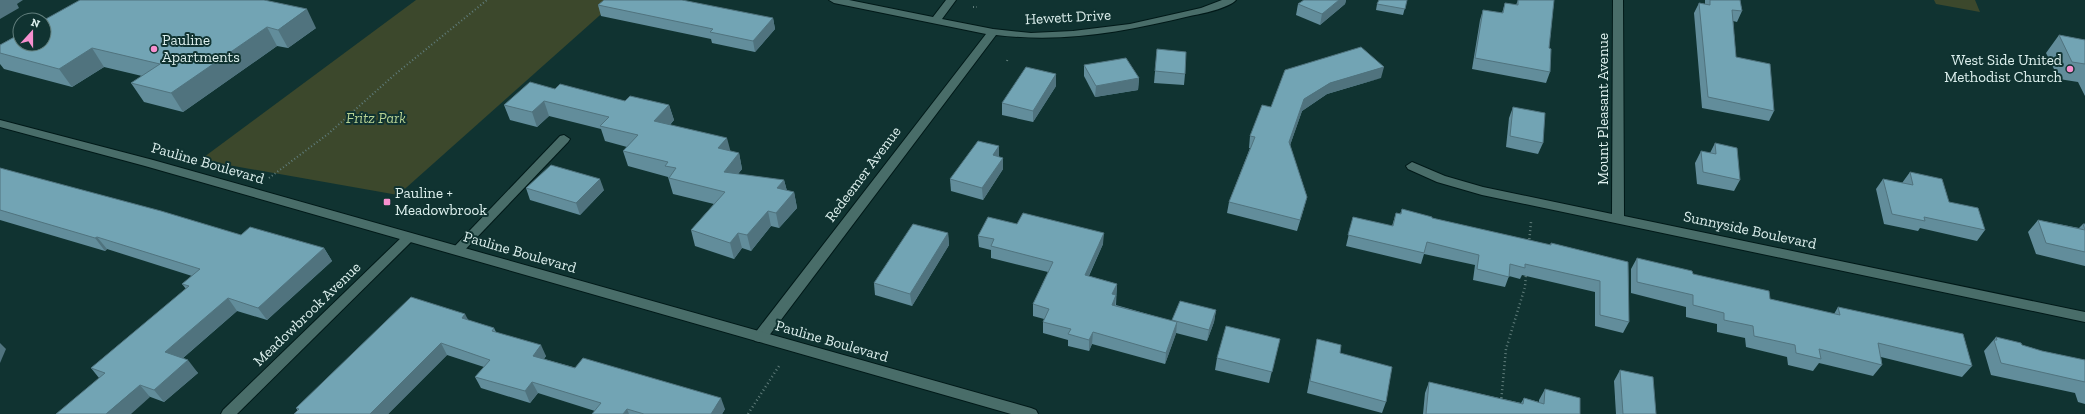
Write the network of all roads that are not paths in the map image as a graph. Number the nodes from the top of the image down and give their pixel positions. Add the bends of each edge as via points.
1 (834, 0) edge
2 (951, 0) edge
3 (1231, 0) edge
4 (1618, 0) edge
5 (936, 20) junction
6 (993, 32) junction
7 (0, 122) edge
8 (564, 139) dead end
9 (1412, 166) dead end
10 (1618, 219) junction
11 (409, 237) junction
12 (457, 251) junction
13 (2085, 317) edge
14 (760, 337) junction
15 (228, 414) edge
16 (1031, 414) edge

1 - 5 street, Hewett Drive
2 - 5 street
3 - 6 street, Hewett Drive via 1204,10 1130,27 1038,36
4 - 10 street, Mount Pleasant Avenue
5 - 6 street, Hewett Drive
6 - 14 street, Redeemer Avenue
7 - 11 street, Pauline Boulevard
8 - 12 street
9 - 10 street, Sunnyside Boulevard via 1441,179 1482,191
10 - 13 street, Sunnyside Boulevard
11 - 12 street, Pauline Boulevard
11 - 15 street, Meadowbrook Avenue
12 - 14 street, Pauline Boulevard
14 - 16 street, Pauline Boulevard

